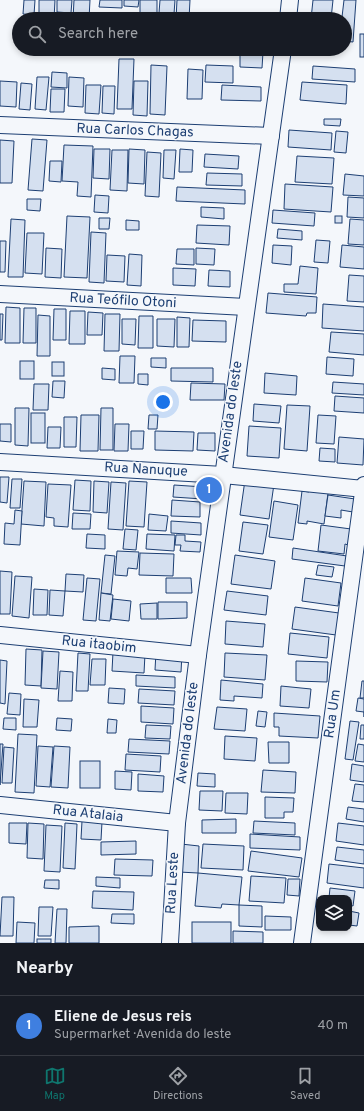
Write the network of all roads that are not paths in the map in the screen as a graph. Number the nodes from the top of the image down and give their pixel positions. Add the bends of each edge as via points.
1 (290, 0) edge
2 (289, 12) edge
3 (282, 56) edge
4 (0, 126) edge
5 (271, 136) junction
6 (0, 294) edge
7 (246, 307) junction
8 (0, 462) edge
9 (223, 474) junction
10 (364, 488) edge
11 (0, 635) edge
12 (198, 655) junction
13 (0, 805) edge
14 (177, 823) junction
15 (170, 943) edge
16 (302, 943) edge

1 - 2 street
3 - 5 street, Avenida do leste
4 - 5 street, Rua Carlos Chagas
5 - 7 street, Avenida do leste
6 - 7 street, Rua Teófilo Otoni
7 - 9 street, Avenida do leste
8 - 9 street, Rua Nanuque
9 - 10 street, Rua Nanuque
9 - 12 street, Avenida do leste
10 - 16 street, Rua Um
11 - 12 street, Rua itaobim
12 - 14 street, Avenida do leste
13 - 14 street, Rua Atalaia
14 - 15 street, Rua Leste

